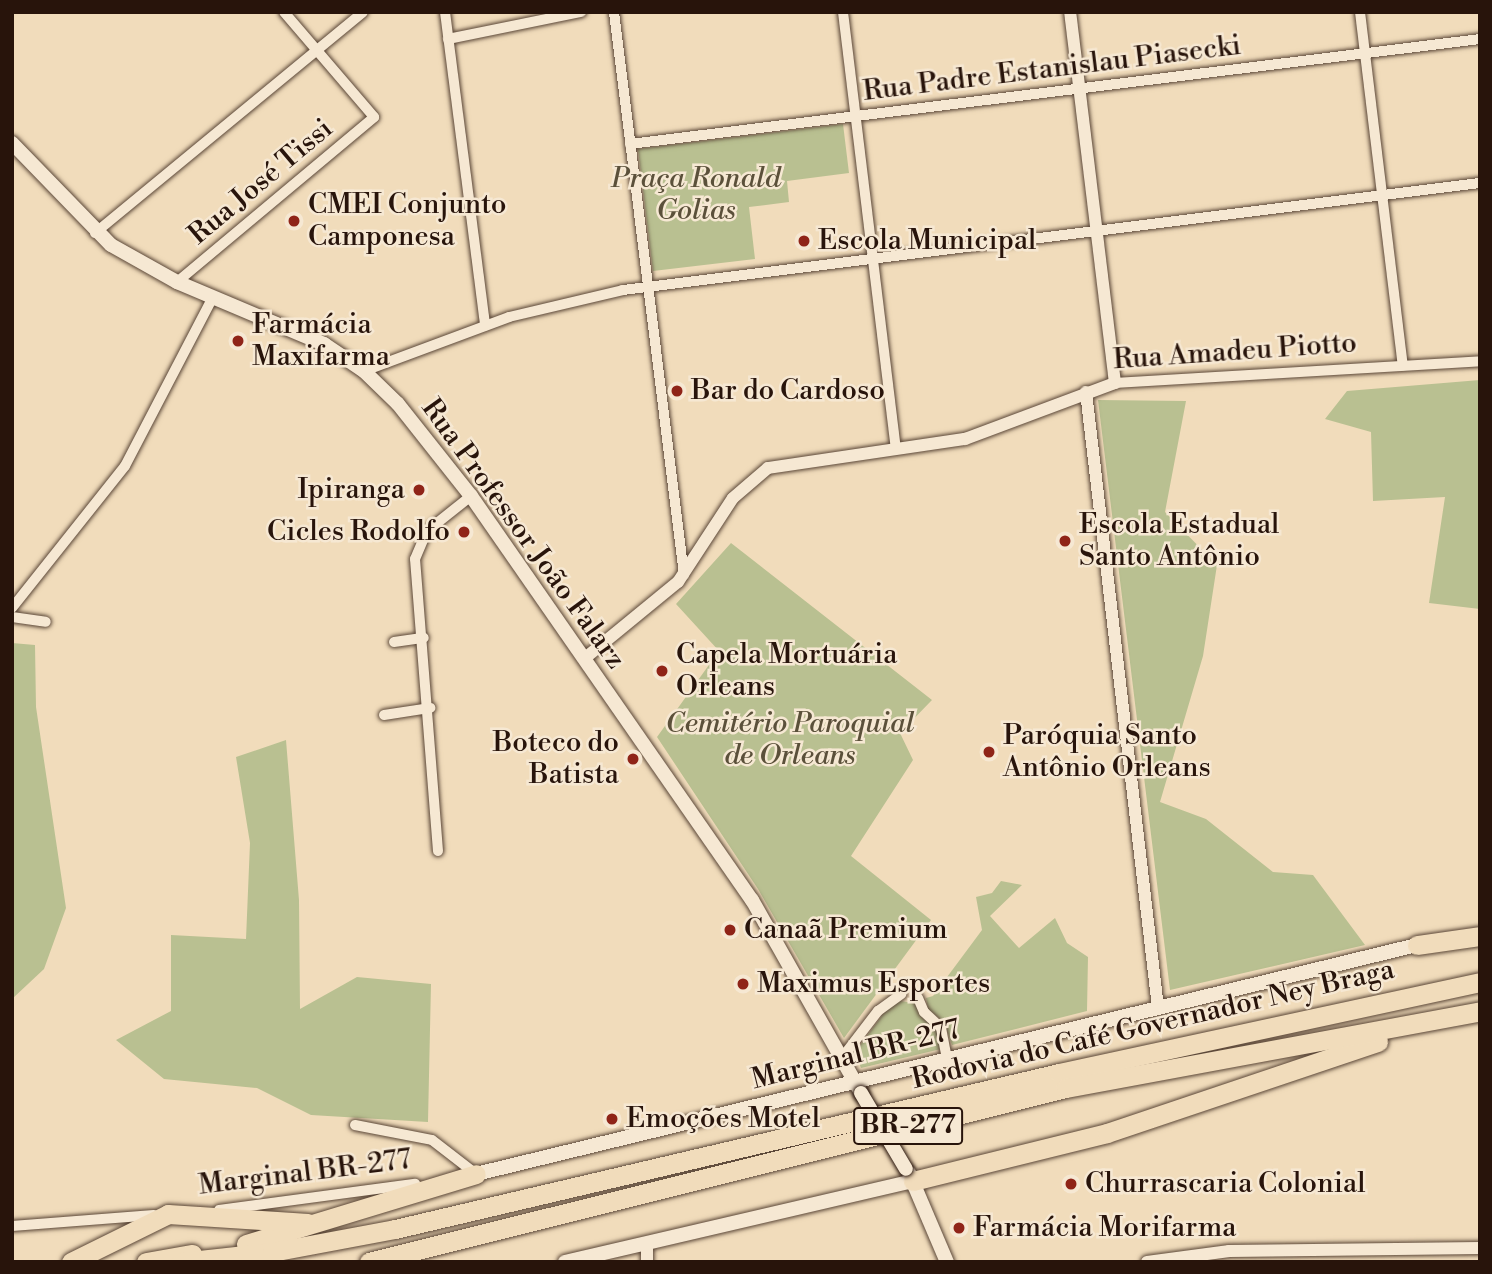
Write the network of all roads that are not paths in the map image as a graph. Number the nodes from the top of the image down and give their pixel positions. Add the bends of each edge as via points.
1 (285, 12) edge
2 (363, 12) edge
3 (445, 12) edge
4 (582, 12) edge
5 (614, 12) edge
6 (843, 12) edge
7 (1070, 12) edge
8 (1360, 12) edge
9 (448, 39) junction
10 (1480, 39) edge
11 (317, 50) junction
12 (1365, 53) junction
13 (1079, 88) junction
14 (856, 116) junction
15 (12, 143) edge
16 (630, 144) junction
17 (1480, 183) edge
18 (1382, 195) junction
19 (1097, 230) junction
20 (95, 233) junction
21 (873, 258) junction
22 (177, 282) junction
23 (648, 286) junction
24 (213, 297) junction
25 (485, 325) junction
26 (1480, 361) edge
27 (1403, 365) junction
28 (365, 371) junction
29 (1115, 383) junction
30 (1086, 393) junction
31 (896, 448) junction
32 (471, 496) junction
33 (684, 575) junction
34 (12, 608) edge
35 (12, 617) edge
36 (46, 622) dead end
37 (424, 638) junction
38 (394, 642) dead end
39 (585, 658) junction
40 (429, 708) junction
41 (384, 715) dead end
42 (438, 851) dead end
43 (1480, 936) edge
44 (1417, 945) joint
45 (1480, 982) edge
46 (901, 994) dead end
47 (918, 998) dead end
48 (1158, 1008) junction
49 (1480, 1011) edge
50 (1454, 1017) junction
51 (947, 1058) junction
52 (841, 1059) junction
53 (857, 1087) junction
54 (355, 1125) dead end
55 (476, 1174) junction
56 (910, 1175) junction
57 (168, 1214) junction
58 (323, 1224) junction
59 (12, 1226) edge
60 (647, 1244) junction
61 (1360, 1248) junction
62 (1480, 1248) edge
63 (71, 1262) edge
64 (146, 1262) edge
65 (181, 1262) edge
66 (369, 1262) edge
67 (565, 1262) edge
68 (648, 1262) edge
69 (947, 1262) edge
70 (1147, 1262) edge
71 (1362, 1262) edge

1 - 11 street
2 - 11 street
3 - 9 street
4 - 9 street
5 - 16 street
6 - 14 street
7 - 13 street
8 - 12 street
9 - 25 street
10 - 12 street, Rua Padre Estanislau Piasecki
11 - 20 street
11 - 22 street, Rua José Tissi via 374,117
12 - 13 street, Rua Padre Estanislau Piasecki
12 - 18 street
13 - 14 street, Rua Padre Estanislau Piasecki
13 - 19 street
14 - 16 street, Rua Padre Estanislau Piasecki
14 - 21 street
15 - 20 main road, Rua Professor João Falarz
16 - 23 street
17 - 18 street
18 - 19 street
18 - 27 street
19 - 21 street
19 - 29 street
20 - 22 main road, Rua Professor João Falarz
21 - 23 street
21 - 31 street
22 - 24 main road, Rua Professor João Falarz
23 - 25 street via 558,303
23 - 33 street
24 - 28 main road, Rua Professor João Falarz via 324,344
24 - 34 street via 125,466
25 - 28 street
26 - 27 street, Rua Amadeu Piotto
27 - 29 street, Rua Amadeu Piotto
28 - 32 main road, Rua Professor João Falarz via 425,436
29 - 30 street, Rua Amadeu Piotto
30 - 31 street, Rua Amadeu Piotto via 965,439
30 - 48 street
31 - 33 street, Rua Amadeu Piotto via 785,462 761,472 733,498
32 - 37 street via 427,531 419,544 416,593
32 - 39 main road, Rua Professor João Falarz
33 - 39 street, Rua Amadeu Piotto
35 - 36 street
37 - 38 street
37 - 40 street
39 - 52 main road, Rua Professor João Falarz via 764,918
40 - 41 street
40 - 42 street
43 - 44 highway
44 - 48 main road, Marginal BR-277
45 - 65 highway, Rodovia do Café Governador Ney Braga / BR-277 via 1059,1073 407,1226 272,1252
46 - 52 street via 878,1011
47 - 51 street via 924,1012 941,1028
48 - 51 main road, Marginal BR-277
49 - 50 highway, Rodovia do Café Governador Ney Braga / BR-277
50 - 56 highway via 1107,1133
50 - 66 highway, Rodovia do Café Governador Ney Braga / BR-277 via 1066,1088
51 - 53 main road, Marginal BR-277
52 - 53 main road, Rua Professor João Falarz
53 - 55 main road, Marginal BR-277
53 - 56 main road, Rua Professor João Falarz, bridge
54 - 55 street via 432,1140
55 - 57 street, Marginal BR-277 via 293,1202
55 - 58 highway
56 - 60 main road
56 - 69 main road, Rua Professor João Falarz
57 - 58 highway
57 - 59 street, Marginal BR-277
57 - 63 highway
58 - 64 highway
60 - 67 main road
60 - 68 street
61 - 62 street
61 - 70 street via 1228,1251
61 - 71 street

